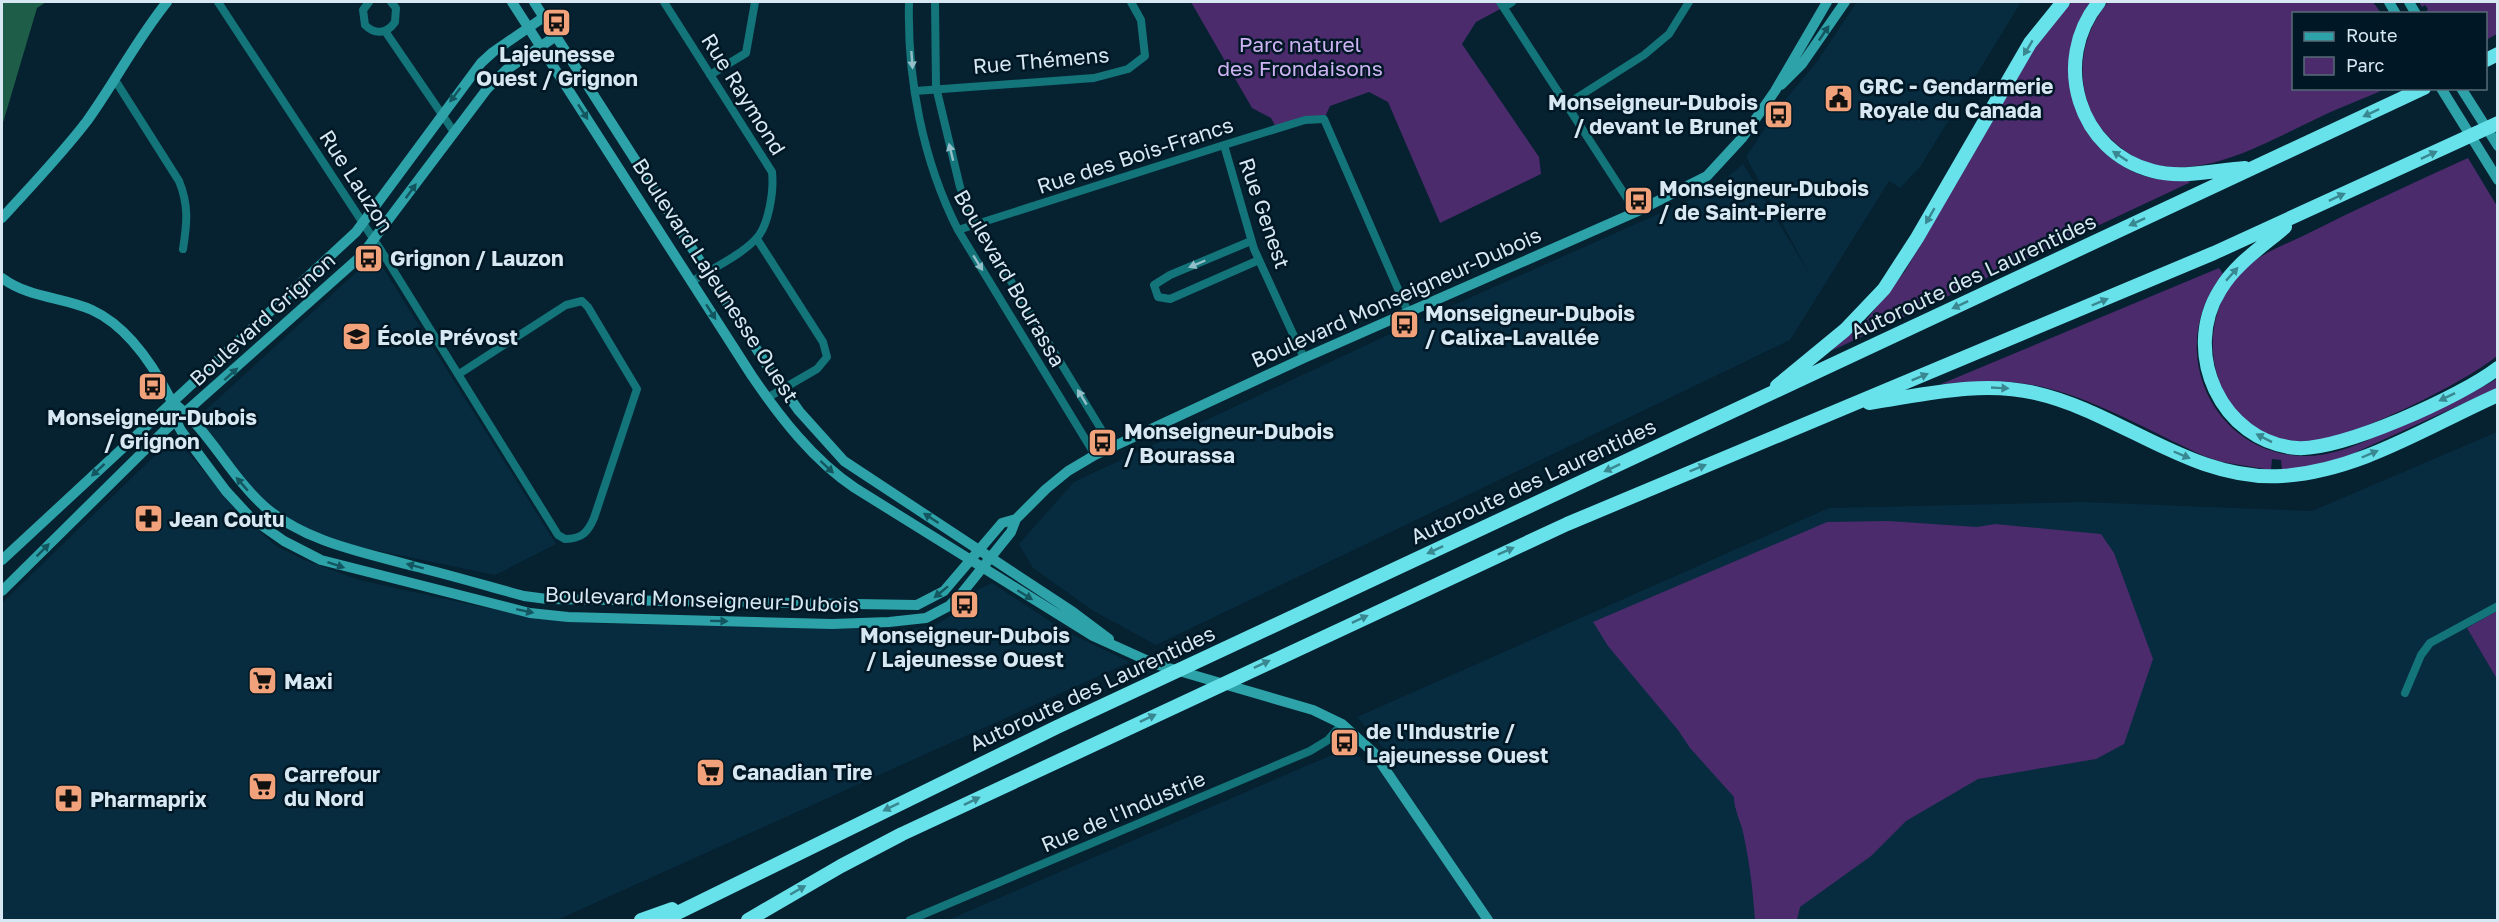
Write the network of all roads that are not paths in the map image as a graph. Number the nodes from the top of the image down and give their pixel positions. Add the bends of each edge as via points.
1 (167, 2) edge
2 (218, 2) edge
3 (369, 2) edge
4 (391, 2) edge
5 (512, 2) edge
6 (534, 2) edge
7 (664, 2) edge
8 (755, 2) edge
9 (909, 2) edge
10 (935, 2) edge
11 (1131, 2) edge
12 (1512, 2) edge
13 (1689, 2) edge
14 (1827, 2) edge
15 (1845, 2) edge
16 (2063, 2) edge
17 (2099, 2) edge
18 (1502, 4) edge
19 (544, 17) junction
20 (528, 28) junction
21 (385, 31) junction
22 (556, 36) junction
23 (540, 47) junction
24 (711, 75) junction
25 (115, 80) junction
26 (936, 87) junction
27 (2420, 90) edge
28 (2442, 90) edge
29 (2462, 90) edge
30 (915, 91) junction
31 (1775, 91) junction
32 (1568, 104) junction
33 (441, 114) junction
34 (2498, 123) edge
35 (454, 132) junction
36 (1224, 145) junction
37 (2498, 146) edge
38 (2256, 167) junction
39 (2498, 180) edge
40 (1636, 212) junction
41 (2298, 215) junction
42 (2, 219) edge
43 (363, 223) junction
44 (976, 224) junction
45 (958, 231) junction
46 (757, 239) junction
47 (375, 241) junction
48 (1251, 241) junction
49 (183, 249) dead end
50 (1259, 260) junction
51 (707, 271) junction
52 (2, 278) edge
53 (691, 282) junction
54 (1408, 312) junction
55 (1304, 358) junction
56 (2498, 368) edge
57 (459, 374) junction
58 (783, 389) junction
59 (2498, 395) edge
60 (767, 398) junction
61 (1762, 399) junction
62 (171, 401) junction
63 (1846, 407) junction
64 (187, 413) junction
65 (175, 422) junction
66 (1112, 447) junction
67 (1095, 455) junction
68 (1016, 519) junction
69 (980, 549) junction
70 (992, 558) junction
71 (2, 560) edge
72 (971, 560) junction
73 (983, 568) junction
74 (2, 591) edge
75 (2498, 606) edge
76 (1118, 646) junction
77 (2405, 693) dead end
78 (1342, 724) junction
79 (716, 893) junction
80 (641, 921) edge
81 (663, 921) edge
82 (748, 921) edge
83 (910, 921) edge
84 (1488, 921) edge

1 - 25 street via 146,28
2 - 43 street, Rue Lauzon
3 - 21 street via 363,10 365,25 376,32
4 - 21 street via 397,16
5 - 20 street, Boulevard Lajeunesse Ouest
6 - 19 street, Boulevard Lajeunesse Ouest
7 - 24 street, Rue Raymond
8 - 24 street via 746,53
9 -> 30 street, Boulevard Bourassa
10 - 26 street, Boulevard Bourassa
11 - 26 street, Rue Thémens via 1142,20 1145,56 1128,69 1094,78
12 - 18 street
13 - 32 street via 1669,34 1644,55
14 - 31 street, Boulevard Monseigneur-Dubois
31 -> 15 street, Boulevard Monseigneur-Dubois via 1802,64
16 -> 61 highway via 2030,43 1884,289 1845,330
38 -> 17 highway via 2161,173 2126,160 2104,143 2083,112 2074,72 2080,35
18 - 32 street
19 - 20 street, Boulevard Grignon
19 - 22 street, Boulevard Lajeunesse Ouest
20 - 23 street, Boulevard Lajeunesse Ouest
20 -> 33 street, Boulevard Grignon via 481,63
21 - 33 street
22 - 23 street, Boulevard Grignon
22 - 51 street, Boulevard Lajeunesse Ouest
23 - 35 street, Boulevard Grignon via 496,79
23 -> 53 street, Boulevard Lajeunesse Ouest
24 - 46 street, Rue Raymond via 772,172 774,190
25 - 42 street via 73,138
25 - 49 street via 186,198 188,216
26 - 30 street, Rue Thémens
44 -> 26 street, Boulevard Bourassa via 960,187
27 -> 38 highway, Autoroute des Laurentides
28 - 39 street
29 - 37 street
30 - 45 street, Boulevard Bourassa via 937,186
31 - 40 street, Boulevard Monseigneur-Dubois via 1718,166 1695,183
32 - 40 street
33 - 35 street
33 - 43 street, Boulevard Grignon
41 -> 34 highway
47 -> 35 street, Boulevard Grignon
36 - 44 street, Rue des Bois-Francs
36 - 48 street, Rue Genest
36 - 54 street, Rue des Bois-Francs via 1305,120 1324,119
38 -> 61 highway, Autoroute des Laurentides
40 - 54 street, Boulevard Monseigneur-Dubois
56 -> 41 highway via 2439,400 2333,445 2283,446 2244,426 2224,407 2211,383 2205,350 2209,314 2229,278
63 -> 41 highway
43 - 47 street, Rue Lauzon
43 - 62 street, Boulevard Grignon
44 - 45 street, Rue des Bois-Francs
66 -> 44 street, Boulevard Bourassa
45 -> 67 street, Boulevard Bourassa
46 - 51 street
46 - 58 street via 826,350 824,363
47 - 57 street, Rue Lauzon
64 -> 47 street, Boulevard Grignon
48 - 50 street, Rue Genest
48 -> 50 street via 1154,285 1158,297 1170,299
50 - 55 street, Rue Genest
51 - 53 street
51 - 58 street, Boulevard Lajeunesse Ouest
52 - 62 street, Boulevard Monseigneur-Dubois via 21,289 75,304 106,318 133,342
53 -> 60 street, Boulevard Lajeunesse Ouest
54 - 55 street, Boulevard Monseigneur-Dubois
55 - 66 street, Boulevard Monseigneur-Dubois
57 - 57 street, Rue Lauzon via 566,305 582,301 637,389 589,530 573,539 558,535
58 - 60 street
69 -> 58 street, Boulevard Lajeunesse Ouest via 844,461
63 -> 59 highway via 1967,389 2026,391 2081,408 2209,465 2273,476 2311,473 2351,462
60 -> 72 street, Boulevard Lajeunesse Ouest via 838,477
61 -> 79 highway, Autoroute des Laurentides via 1152,682
62 - 64 street, Boulevard Monseigneur-Dubois
62 - 65 street, Boulevard Monseigneur-Dubois
62 -> 71 street, Boulevard Grignon
82 -> 63 highway via 902,834 1307,643 1598,510
64 - 65 street, Boulevard Grignon
72 -> 64 street, Boulevard Monseigneur-Dubois via 931,600 902,606 580,601 524,596 312,536 267,509 247,491
65 -> 73 street, Boulevard Monseigneur-Dubois via 238,505 266,529 303,551 340,567 530,613 580,618 797,623 910,621 949,606
74 -> 65 street, Boulevard Grignon
66 - 67 street, Boulevard Monseigneur-Dubois
67 - 68 street, Boulevard Monseigneur-Dubois via 1068,471
68 - 69 street, Boulevard Monseigneur-Dubois via 1002,523
68 - 70 street, Boulevard Monseigneur-Dubois
69 - 70 street, Boulevard Lajeunesse Ouest
69 - 72 street, Boulevard Monseigneur-Dubois
70 - 73 street, Boulevard Monseigneur-Dubois
70 - 76 street, Boulevard Lajeunesse Ouest
72 - 73 street, Boulevard Lajeunesse Ouest
73 -> 76 street, Boulevard Lajeunesse Ouest via 1068,621
75 - 77 street via 2430,643
76 - 78 street, Boulevard Lajeunesse Ouest via 1155,664 1313,710
78 - 83 street, Rue de l'Industrie via 1328,740 1310,751
78 - 84 street, Boulevard Lajeunesse Ouest via 1374,753
79 - 80 highway
79 - 81 highway, Autoroute des Laurentides

